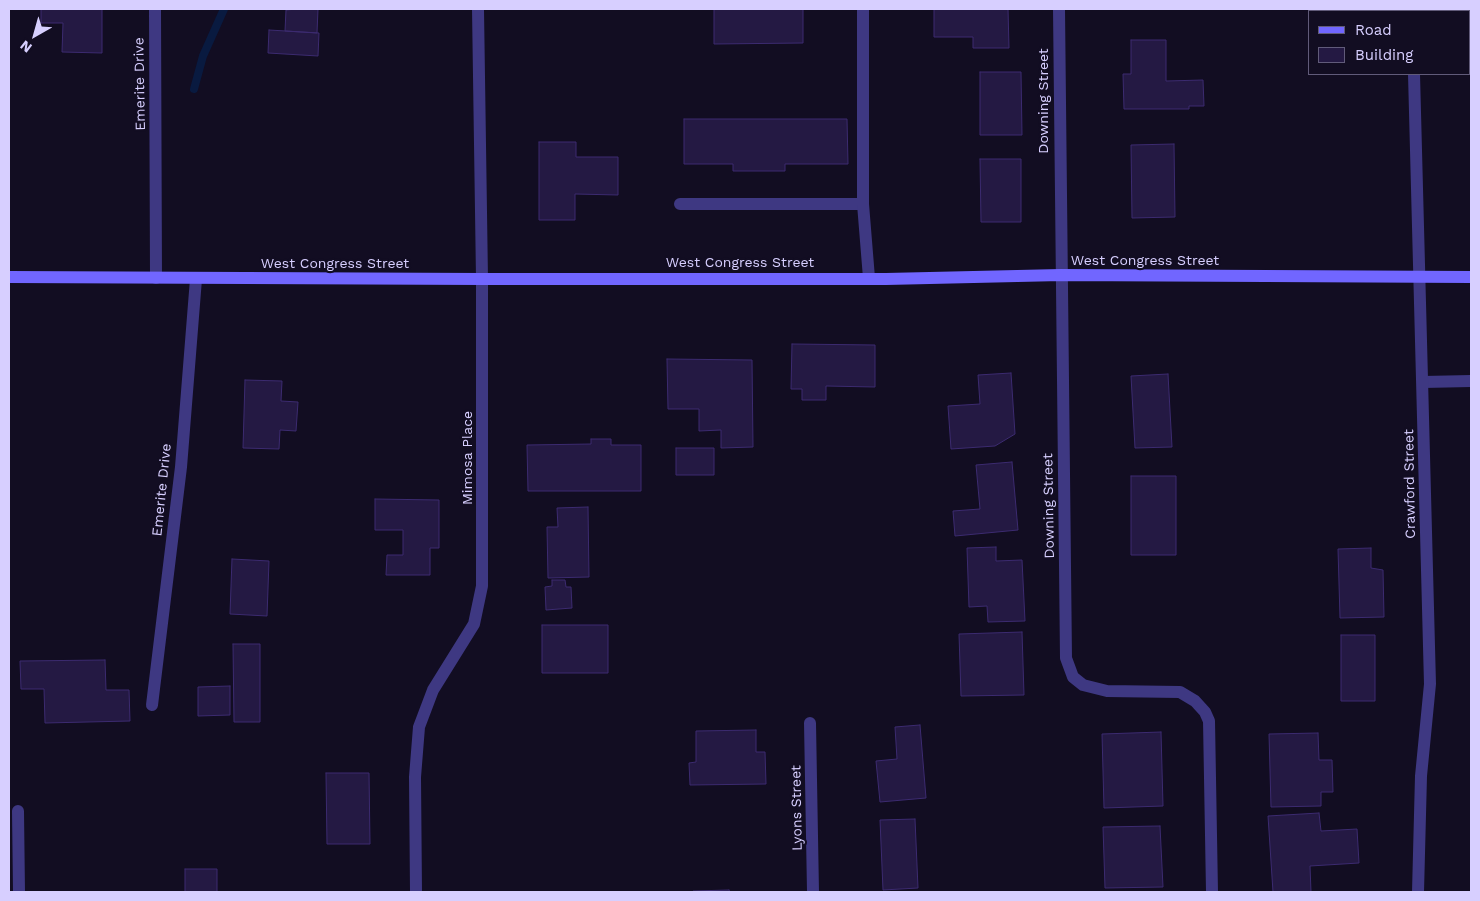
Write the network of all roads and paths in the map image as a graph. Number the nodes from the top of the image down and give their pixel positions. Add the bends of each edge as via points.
1 (155, 9) edge
2 (478, 9) edge
3 (863, 9) edge
4 (1059, 9) edge
5 (1414, 75) edge
6 (680, 204) dead end
7 (863, 204) junction
8 (1061, 275) junction
9 (9, 277) edge
10 (1420, 277) junction
11 (1471, 277) edge
12 (156, 278) junction
13 (869, 278) junction
14 (196, 279) junction
15 (482, 279) junction
16 (1471, 381) edge
17 (1422, 382) junction
18 (152, 705) dead end
19 (810, 723) dead end
20 (18, 812) dead end
21 (19, 892) edge
22 (416, 892) edge
23 (813, 892) edge
24 (1212, 892) edge
25 (1418, 892) edge

1 - 12 street, Emerite Drive
2 - 15 street, Mimosa Place
3 - 7 street
4 - 8 street, Downing Street
5 - 10 street, Crawford Street
6 - 7 street
7 - 13 street
8 - 10 main road, West Congress Street
8 - 13 main road, West Congress Street
8 - 24 street, Downing Street via 1067,664 1073,677 1084,685 1107,690 1180,692 1205,712 1209,721
9 - 12 main road, West Congress Street
10 - 11 main road, West Congress Street
10 - 17 street, Crawford Street
12 - 14 main road, West Congress Street
13 - 15 main road, West Congress Street
14 - 15 main road, West Congress Street
14 - 18 street, Emerite Drive via 181,467
15 - 22 street, Mimosa Place via 482,586 474,624 433,690 419,727 415,777
16 - 17 street
17 - 25 street, Crawford Street via 1430,684 1421,776
19 - 23 street, Lyons Street
20 - 21 street

